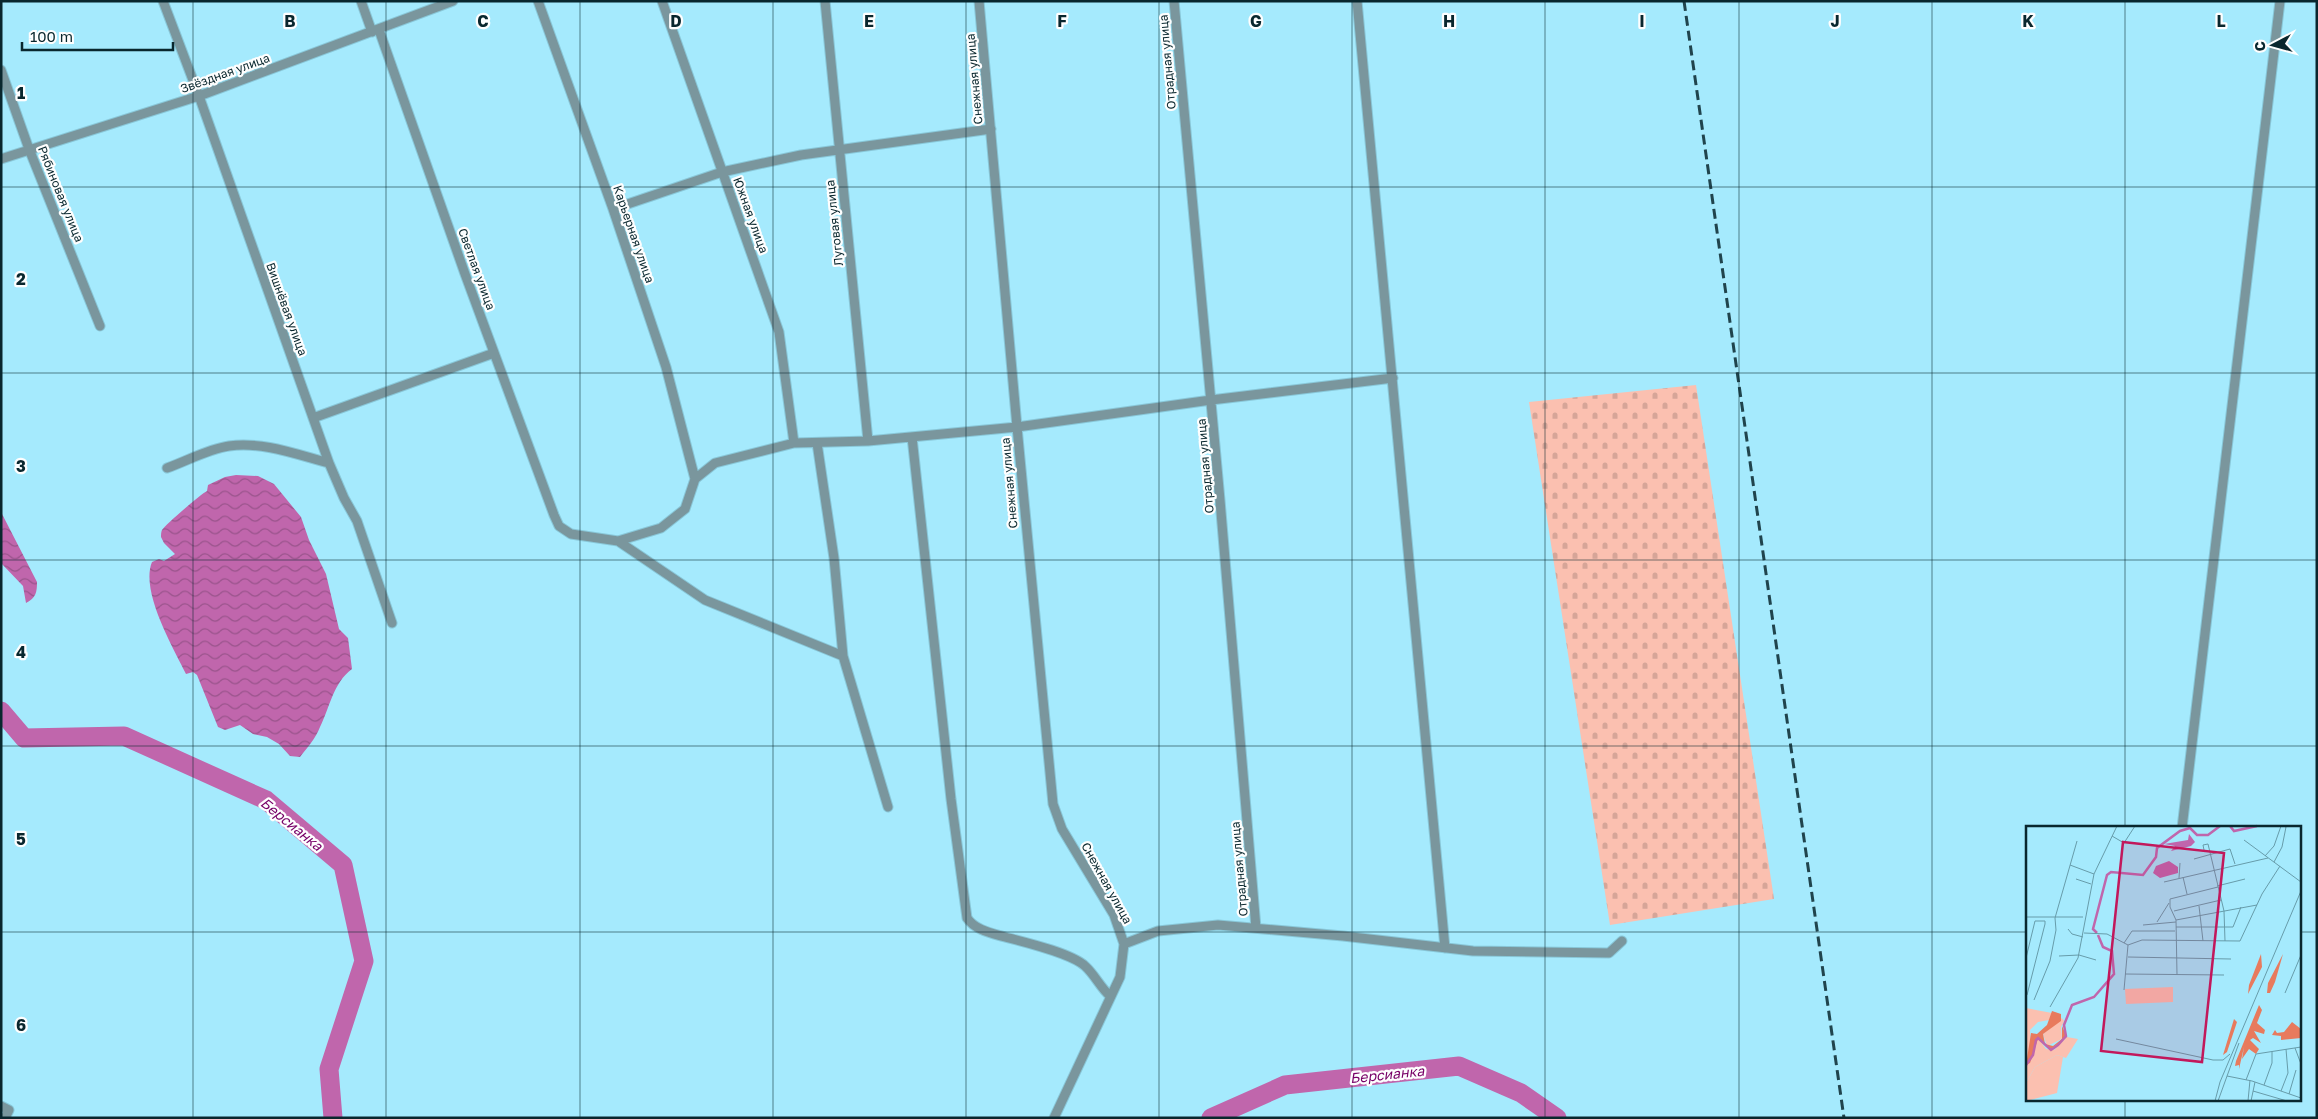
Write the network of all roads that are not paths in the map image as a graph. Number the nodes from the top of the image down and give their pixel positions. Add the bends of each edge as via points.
1 (162, 1) edge
2 (361, 1) edge
3 (453, 1) edge
4 (538, 1) edge
5 (662, 1) edge
6 (825, 1) edge
7 (979, 1) edge
8 (1174, 1) edge
9 (1357, 1) edge
10 (2280, 1) edge
11 (376, 31) junction
12 (1, 70) edge
13 (199, 96) junction
14 (991, 129) junction
15 (29, 149) junction
16 (839, 151) junction
17 (1, 159) edge
18 (722, 172) junction
19 (613, 210) junction
20 (100, 326) dead end
21 (494, 353) junction
22 (1393, 378) junction
23 (1211, 400) junction
24 (313, 418) junction
25 (1016, 427) junction
26 (912, 437) junction
27 (868, 441) junction
28 (817, 442) junction
29 (794, 443) junction
30 (329, 463) junction
31 (167, 468) dead end
32 (695, 479) junction
33 (618, 541) junction
34 (392, 623) dead end
35 (842, 656) junction
36 (888, 807) dead end
37 (2182, 826) edge
38 (1256, 928) junction
39 (1622, 941) dead end
40 (1124, 944) junction
41 (1445, 948) junction
42 (1110, 996) junction
43 (1054, 1118) edge

1 - 13 street, Вишнёвая улица
2 - 11 street, Светлая улица
3 - 11 street, Звёздная улица
4 - 19 street, Карьерная улица
5 - 18 street, Южная улица
6 - 16 street, Луговая улица
7 - 14 street, Снежная улица
8 - 23 street, Отрадная улица
9 - 22 street
10 - 37 street
11 - 13 street, Звёздная улица
11 - 21 street, Светлая улица
12 - 15 street, Рябиновая улица
13 - 15 street, Звёздная улица
13 - 24 street, Вишнёвая улица
14 - 16 street
14 - 25 street, Снежная улица
15 - 17 street, Звёздная улица
15 - 20 street, Рябиновая улица
16 - 18 street via 801,155
16 - 27 street, Луговая улица
18 - 19 street
18 - 29 street, Южная улица via 779,332
19 - 32 street, Карьерная улица via 666,367
21 - 24 street
21 - 33 street, Светлая улица via 559,526 571,534
22 - 23 street
22 - 41 street
23 - 25 street
23 - 38 street, Отрадная улица
24 - 30 street, Вишнёвая улица
25 - 26 street
25 - 40 street, Снежная улица via 1053,804 1062,829 1114,915
26 - 27 street
26 - 42 street via 967,918 971,925 990,933 1046,948 1084,964 1101,989
27 - 28 street
28 - 29 street
28 - 35 street via 834,558
29 - 32 street via 715,463
30 - 31 street via 249,445 230,446
30 - 34 street, Вишнёвая улица via 357,521
32 - 33 street via 686,509 661,528
33 - 35 street via 705,600
35 - 36 street
38 - 40 street via 1218,924 1158,931
38 - 41 street
39 - 41 street via 1609,953
40 - 42 street via 1120,977
42 - 43 street

